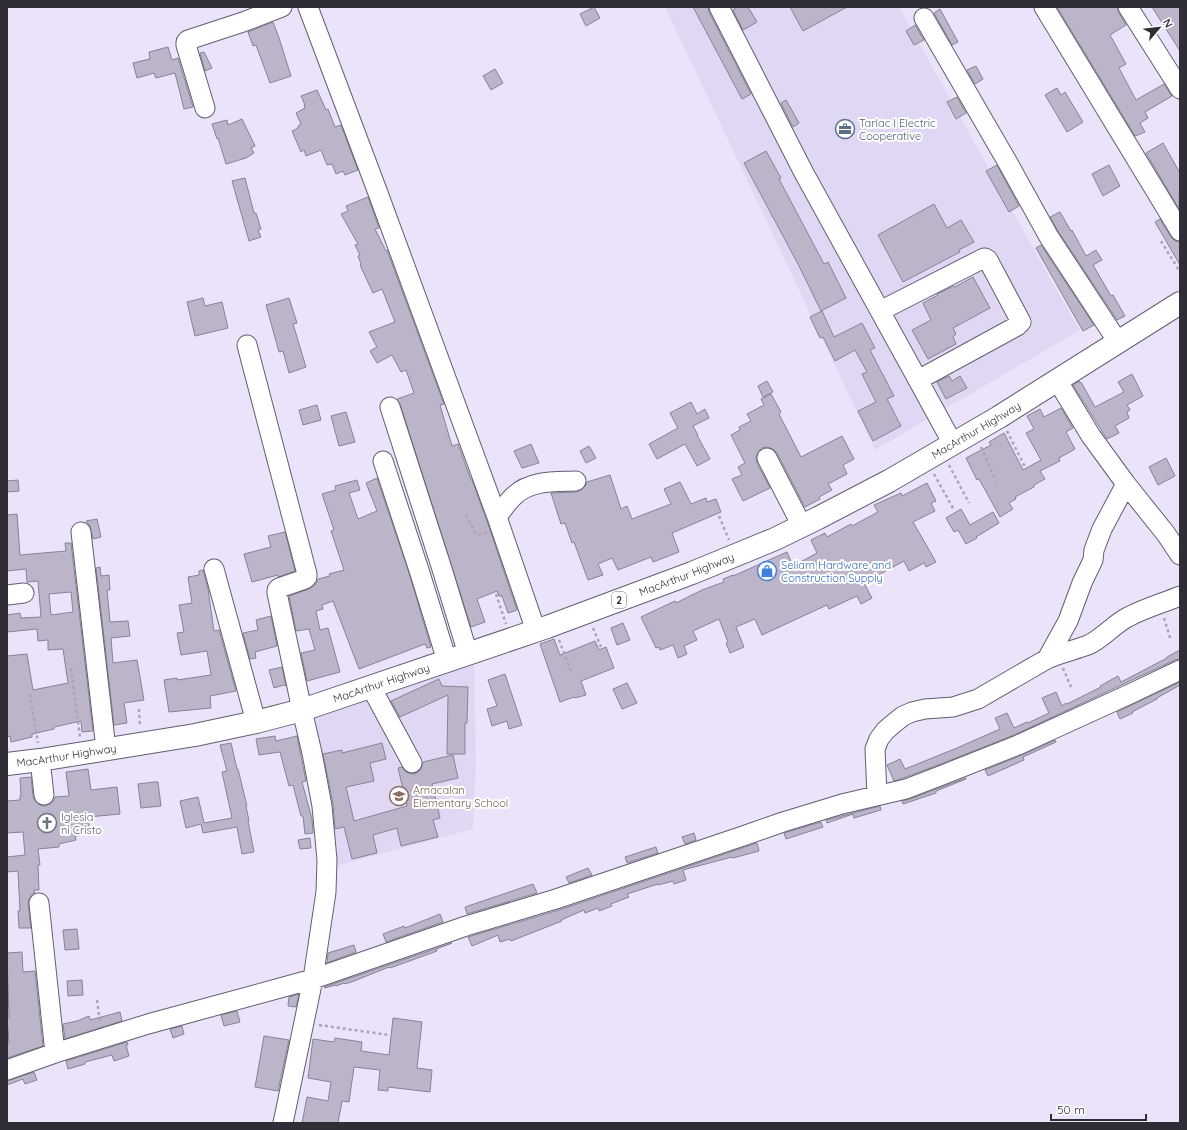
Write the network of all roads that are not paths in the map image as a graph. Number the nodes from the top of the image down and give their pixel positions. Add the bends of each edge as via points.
1 (282, 7) edge
2 (308, 7) edge
3 (718, 7) edge
4 (1044, 7) edge
5 (1128, 7) edge
6 (924, 18) dead end
7 (1180, 89) edge
8 (205, 108) dead end
9 (1180, 231) edge
10 (1180, 303) edge
11 (880, 310) junction
12 (1118, 342) junction
13 (247, 345) dead end
14 (918, 380) junction
15 (1057, 380) junction
16 (390, 407) dead end
17 (940, 452) junction
18 (766, 458) dead end
19 (383, 461) dead end
20 (576, 481) dead end
21 (1126, 484) junction
22 (498, 522) junction
23 (802, 526) junction
24 (81, 532) dead end
25 (1180, 554) edge
26 (214, 569) dead end
27 (1180, 596) edge
28 (545, 627) junction
29 (468, 654) junction
30 (1053, 657) junction
31 (447, 661) junction
32 (1180, 670) edge
33 (371, 687) junction
34 (302, 710) junction
35 (256, 722) junction
36 (106, 750) junction
37 (40, 760) junction
38 (412, 763) dead end
39 (7, 764) edge
40 (44, 795) dead end
41 (877, 795) junction
42 (39, 903) dead end
43 (313, 979) junction
44 (55, 1053) junction
45 (7, 1070) edge
46 (283, 1123) edge

1 - 8 street via 186,42
2 - 22 street
3 - 11 street via 804,173
4 - 9 street
5 - 7 street
6 - 12 street via 1049,237
10 - 12 highway, MacArthur Highway / 2
11 - 14 street
11 - 14 street via 984,258 988,260 1021,322
12 - 15 highway, MacArthur Highway / 2
13 - 34 street via 307,574 305,579 277,590
14 - 17 street
15 - 17 highway, MacArthur Highway / 2
15 - 21 street via 1091,436
16 - 29 street
17 - 23 highway, MacArthur Highway / 2
18 - 23 street
19 - 31 street
20 - 22 street via 545,483 521,490 514,495
21 - 25 street
21 - 30 street via 1102,530 1093,560
22 - 28 street
23 - 28 highway, MacArthur Highway / 2 via 736,556
24 - 36 street
26 - 35 street
27 - 30 street via 1129,617 1087,645
28 - 29 highway, MacArthur Highway / 2
29 - 31 highway, MacArthur Highway / 2
30 - 41 street via 978,699 953,707 925,709 903,716 885,731 875,749
31 - 33 highway, MacArthur Highway / 2
32 - 41 street via 1018,744 906,789
33 - 34 highway, MacArthur Highway / 2
33 - 38 street
34 - 35 highway, MacArthur Highway / 2
34 - 43 street via 322,806 327,860 326,892
35 - 36 highway, MacArthur Highway / 2
36 - 37 highway, MacArthur Highway / 2
37 - 39 highway, MacArthur Highway / 2
37 - 40 street
41 - 43 street via 783,822
42 - 44 street
43 - 44 street via 183,1014
43 - 46 street
44 - 45 street

